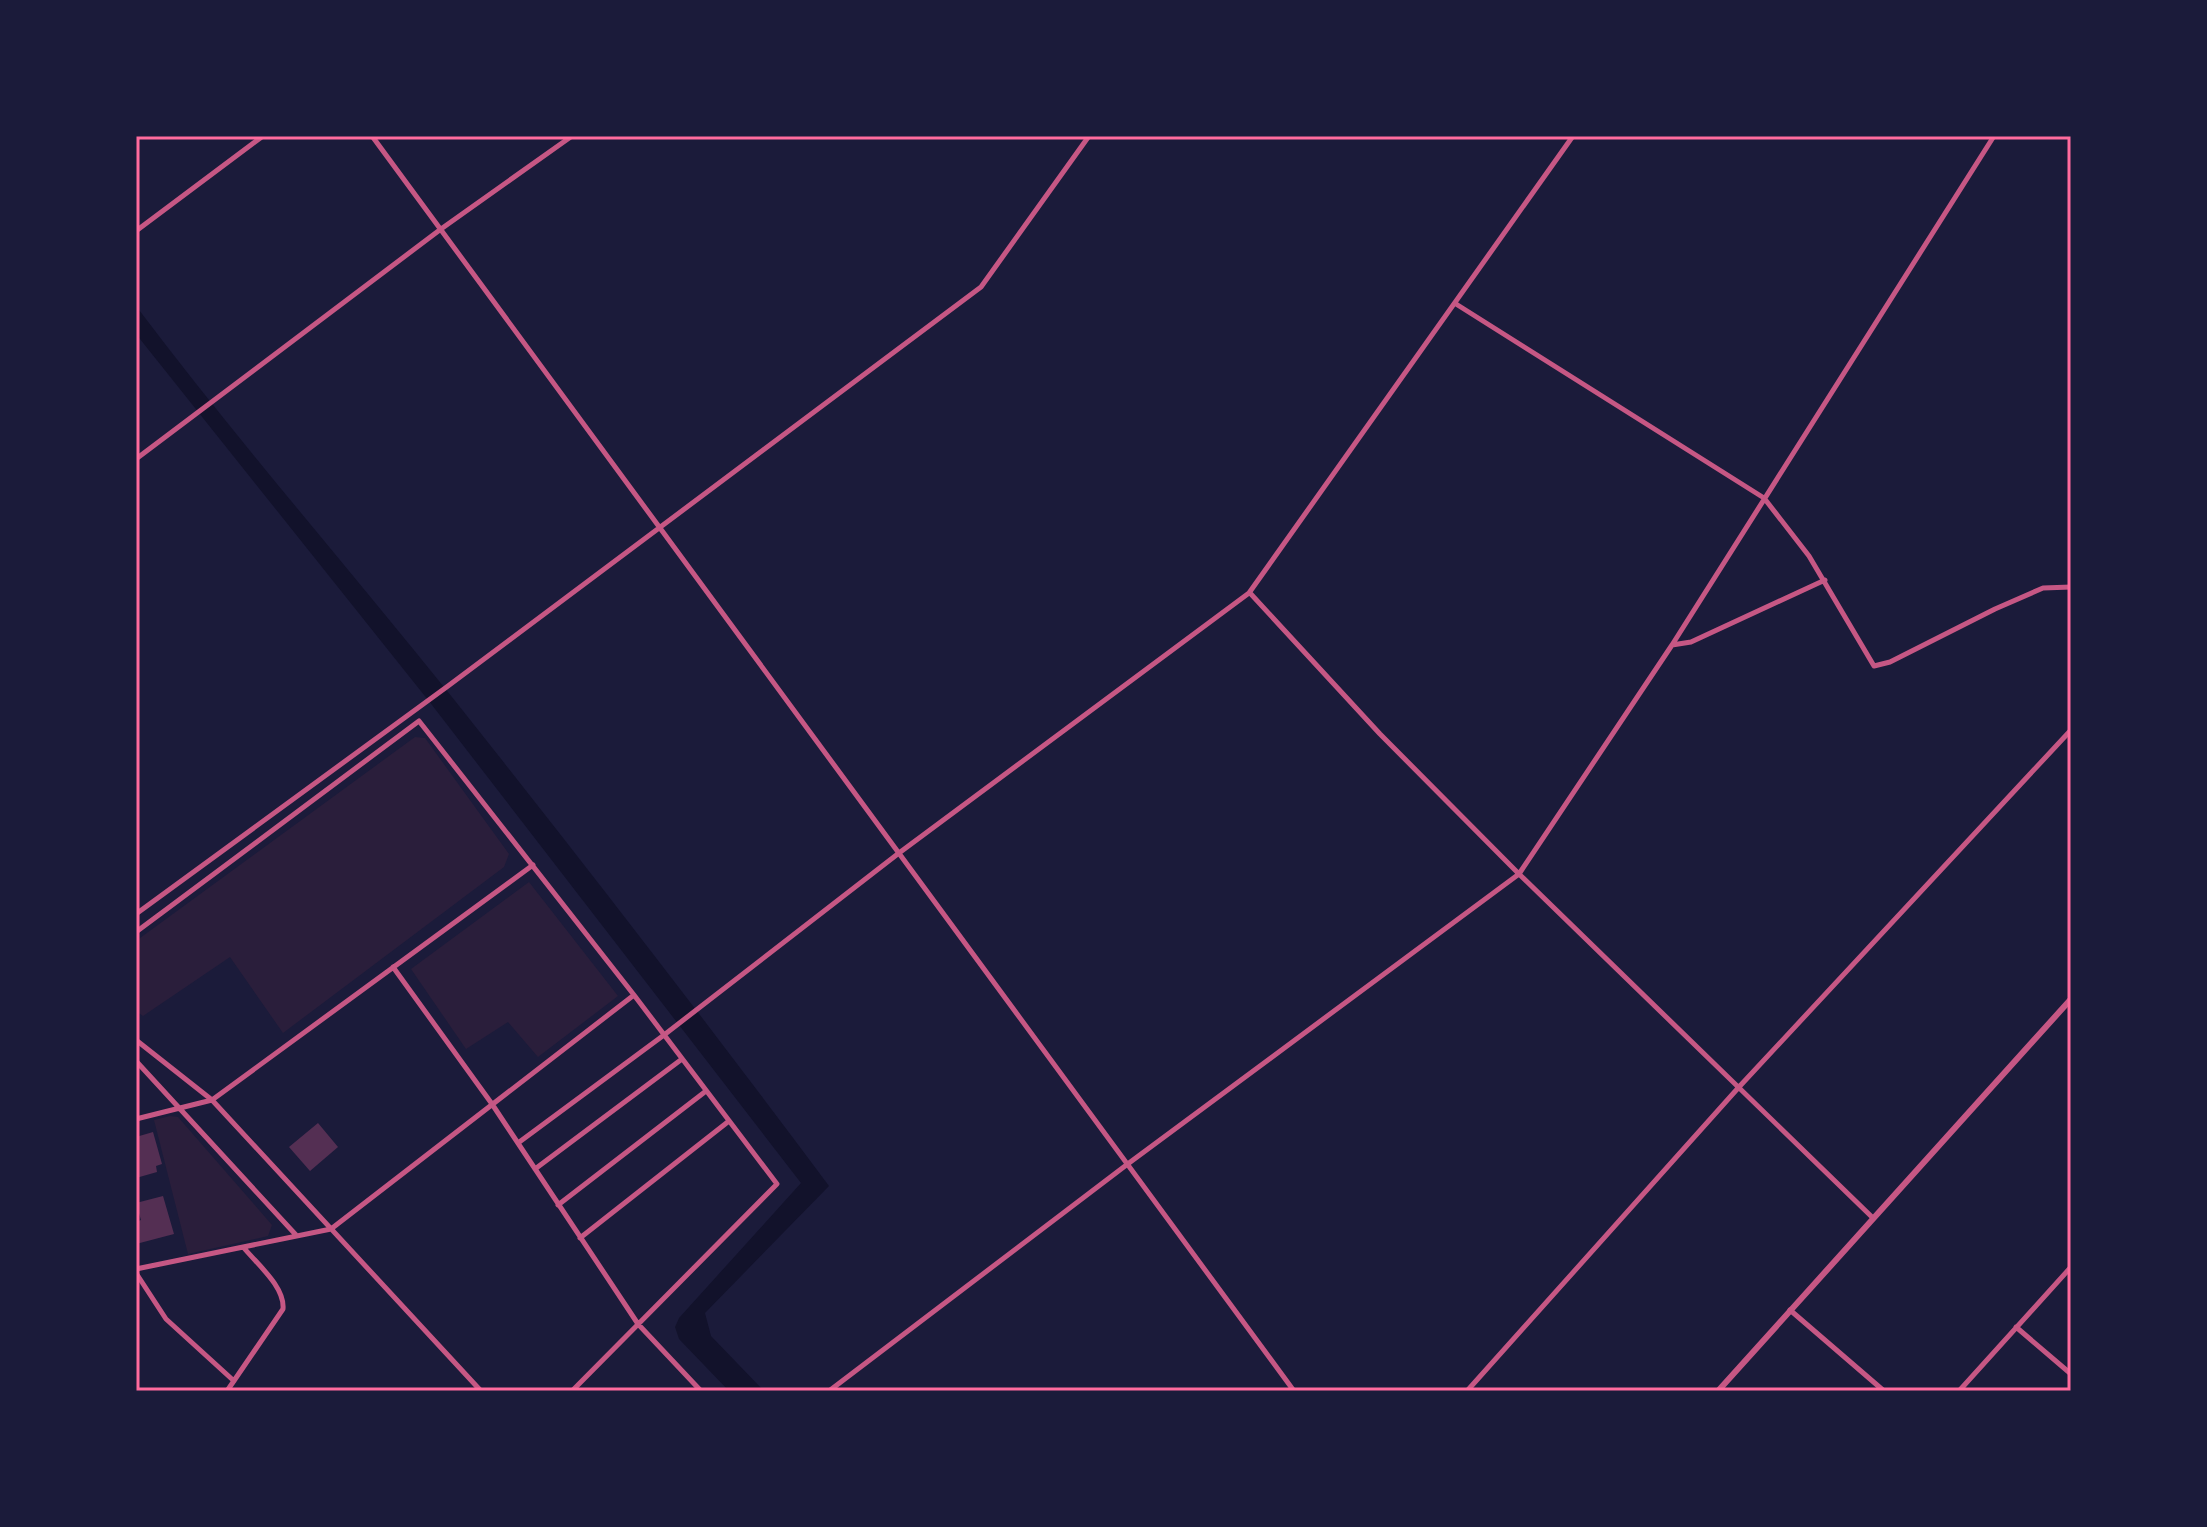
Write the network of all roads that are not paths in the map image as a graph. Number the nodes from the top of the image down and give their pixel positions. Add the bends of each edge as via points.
1 (263, 136) edge
2 (372, 136) edge
3 (572, 136) edge
4 (1089, 136) edge
5 (1573, 136) edge
6 (1994, 136) edge
7 (441, 229) junction
8 (136, 231) edge
9 (1456, 304) junction
10 (136, 459) edge
11 (1764, 498) junction
12 (659, 527) junction
13 (1825, 580) junction
14 (2071, 587) edge
15 (1249, 593) junction
16 (1672, 645) junction
17 (2071, 730) edge
18 (899, 853) junction
19 (533, 865) junction
20 (1519, 874) junction
21 (136, 914) edge
22 (136, 932) edge
23 (393, 967) junction
24 (634, 995) junction
25 (2071, 999) edge
26 (664, 1035) junction
27 (136, 1040) edge
28 (682, 1059) junction
29 (136, 1061) edge
30 (1739, 1087) junction
31 (706, 1091) junction
32 (212, 1100) junction
33 (492, 1104) junction
34 (179, 1109) junction
35 (136, 1119) edge
36 (729, 1121) junction
37 (518, 1143) junction
38 (1129, 1163) junction
39 (535, 1169) junction
40 (558, 1205) junction
41 (1873, 1218) junction
42 (331, 1229) junction
43 (297, 1235) junction
44 (580, 1238) junction
45 (244, 1248) junction
46 (2071, 1267) edge
47 (136, 1271) edge
48 (1790, 1310) junction
49 (638, 1324) junction
50 (2016, 1327) junction
51 (2071, 1374) edge
52 (234, 1381) junction
53 (227, 1391) edge
54 (481, 1391) edge
55 (572, 1391) edge
56 (701, 1391) edge
57 (829, 1391) edge
58 (1294, 1391) edge
59 (1467, 1391) edge
60 (1718, 1391) edge
61 (1884, 1391) edge
62 (1959, 1391) edge

1 - 8 street
2 - 7 street
3 - 7 street
4 - 12 street via 981,287
5 - 9 street
6 - 11 street
7 - 10 street
7 - 12 street
9 - 11 street
9 - 15 street
11 - 13 street
11 - 16 street
12 - 18 street
12 - 21 street
13 - 14 street via 1874,666 2043,588
13 - 16 street via 1691,642
15 - 18 street
15 - 20 street
16 - 20 street
17 - 30 street
18 - 26 street
18 - 38 street
19 - 22 street via 419,721
19 - 23 street
19 - 24 street
20 - 30 street
20 - 38 street
23 - 32 street
23 - 33 street
24 - 26 street
24 - 33 street
25 - 41 street
26 - 28 street
26 - 37 street
27 - 32 street
28 - 31 street
28 - 39 street
29 - 34 street
30 - 41 street
30 - 59 street
31 - 36 street
31 - 40 street
32 - 34 street
32 - 42 street
33 - 37 street
33 - 42 street
34 - 35 street
34 - 43 street
36 - 44 street
36 - 49 street via 777,1184
37 - 39 street
38 - 57 street
38 - 58 street
39 - 40 street
40 - 44 street
41 - 48 street
42 - 43 street
42 - 54 street
43 - 45 street
44 - 49 street
45 - 47 street
45 - 52 street via 284,1304
46 - 50 street
47 - 52 street via 166,1319
48 - 60 street
48 - 61 street
49 - 55 street
49 - 56 street
50 - 51 street
50 - 62 street
52 - 53 street

